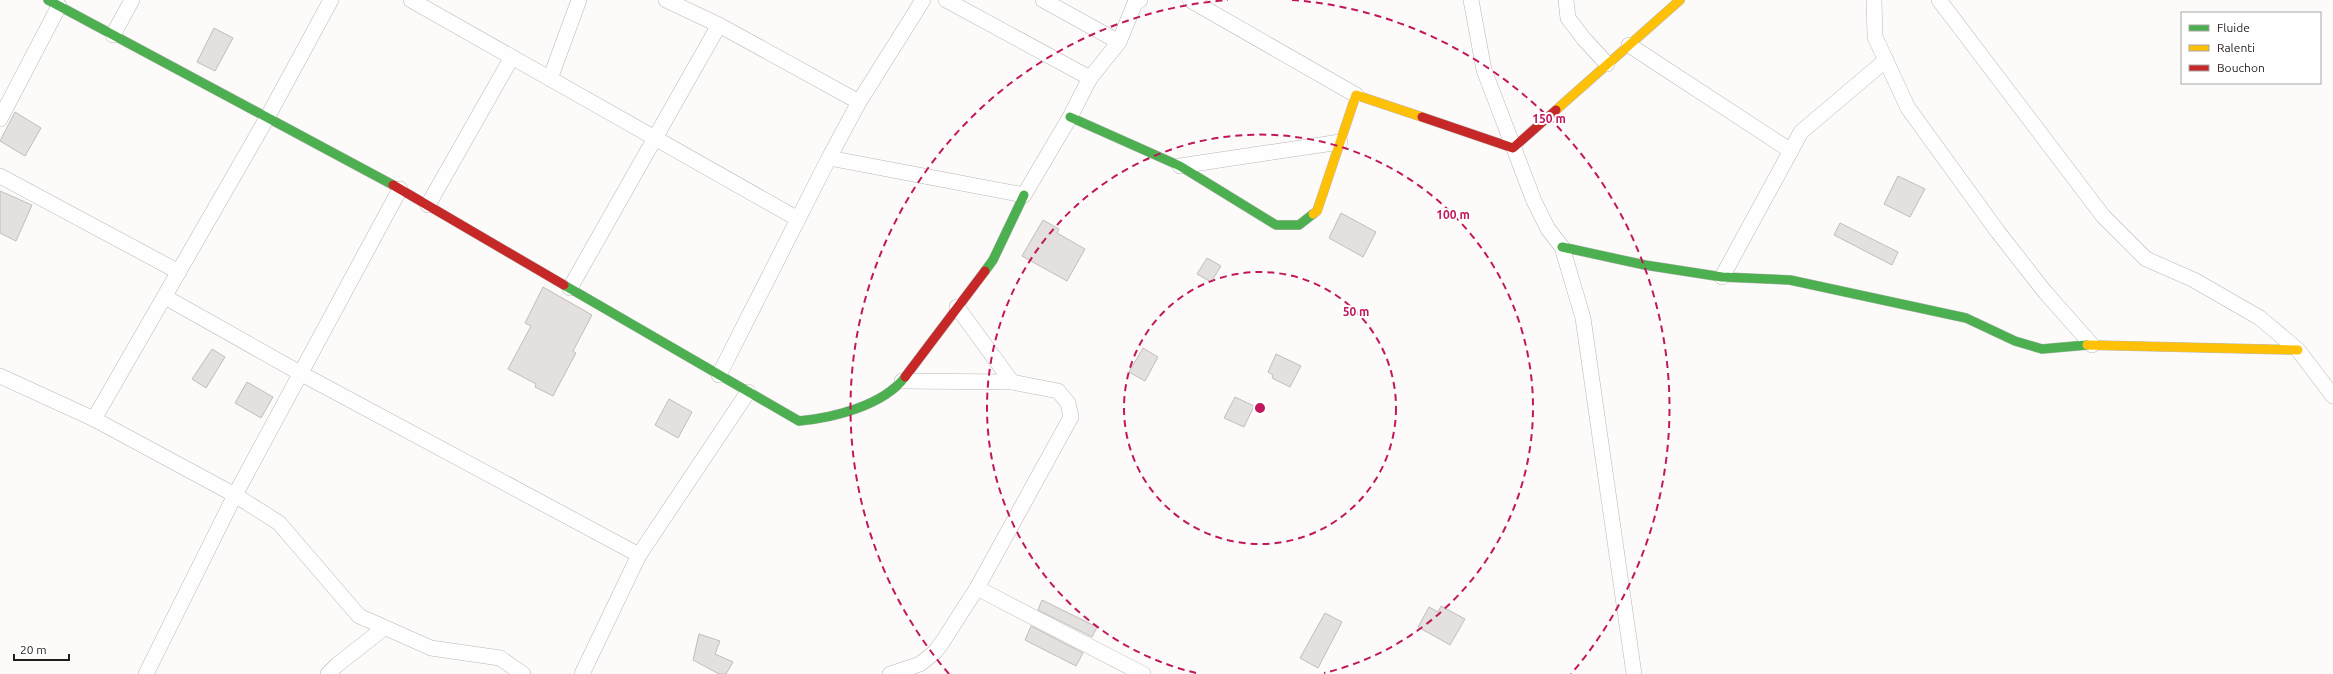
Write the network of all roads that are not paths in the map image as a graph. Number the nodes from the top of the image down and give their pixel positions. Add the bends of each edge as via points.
1 (132, 0) edge
2 (331, 0) edge
3 (411, 0) edge
4 (580, 0) edge
5 (666, 0) edge
6 (923, 0) edge
7 (946, 0) edge
8 (1043, 0) edge
9 (1140, 0) edge
10 (1190, 0) edge
11 (1471, 0) edge
12 (1566, 0) edge
13 (1680, 0) edge
14 (1874, 0) edge
15 (1939, 0) edge
16 (54, 3) edge
17 (719, 25) junction
18 (113, 35) junction
19 (1119, 42) junction
20 (1629, 45) junction
21 (512, 57) junction
22 (1886, 60) junction
23 (1608, 64) junction
24 (1090, 78) junction
25 (550, 79) junction
26 (1356, 95) junction
27 (860, 102) junction
28 (1070, 117) junction
29 (267, 118) junction
30 (0, 119) edge
31 (655, 139) junction
32 (1340, 142) junction
33 (1513, 148) junction
34 (1791, 151) junction
35 (828, 158) junction
36 (1180, 166) junction
37 (0, 176) edge
38 (400, 189) junction
39 (1024, 195) junction
40 (428, 206) junction
41 (798, 219) junction
42 (1562, 247) junction
43 (179, 272) junction
44 (1722, 277) junction
45 (570, 288) junction
46 (164, 297) junction
47 (957, 307) junction
48 (2092, 345) junction
49 (2298, 350) junction
50 (300, 373) junction
51 (720, 375) junction
52 (0, 376) edge
53 (902, 381) junction
54 (1012, 382) junction
55 (748, 392) junction
56 (2333, 396) edge
57 (94, 419) junction
58 (235, 495) junction
59 (639, 555) junction
60 (977, 588) junction
61 (384, 628) junction
62 (146, 674) edge
63 (328, 674) edge
64 (523, 674) edge
65 (582, 674) edge
66 (890, 674) edge
67 (1143, 674) edge
68 (1634, 674) edge

1 - 18 street
2 - 29 street
3 - 21 street
4 - 25 street
5 - 17 street
6 - 27 street
7 - 24 street
8 - 19 street
9 - 19 street via 1135,3
10 - 26 street
11 - 33 street via 1484,70
12 - 23 street via 1568,18 1584,40
13 - 20 street
14 - 22 street via 1875,37
15 - 49 street via 2103,216 2146,259 2194,280 2260,318
16 - 18 street
16 - 30 street
17 - 27 street
17 - 31 street
18 - 29 street
19 - 24 street
20 - 23 street
20 - 34 street
21 - 25 street
21 - 40 street
22 - 34 street via 1807,125
22 - 48 street via 1908,108 2026,268
23 - 33 street
24 - 28 street
25 - 31 street
26 - 32 street
26 - 33 street
27 - 35 street
28 - 36 street
28 - 39 street
29 - 38 street
29 - 43 street
31 - 41 street
31 - 45 street
32 - 36 street
32 - 36 street via 1317,211 1299,225 1276,225
33 - 42 street via 1541,215
34 - 44 street
35 - 39 street
35 - 41 street
37 - 43 street
38 - 40 street
38 - 50 street
39 - 47 street via 993,260
40 - 45 street
41 - 51 street
42 - 44 street via 1645,265
42 - 68 street via 1583,318
43 - 46 street
44 - 48 street via 1790,280 1966,318 2015,341 2042,349
45 - 51 street
46 - 50 street
46 - 57 street
47 - 53 street
47 - 54 street
48 - 49 street
49 - 56 street
50 - 58 street
50 - 59 street
51 - 55 street
52 - 57 street
53 - 54 street
53 - 55 street via 884,397 828,418 799,421
54 - 60 street via 1058,391 1068,403 1071,417
55 - 59 street
57 - 58 street
58 - 61 street via 279,523 359,616
58 - 62 street
59 - 65 street
60 - 66 street via 936,652 920,664
60 - 67 street
61 - 63 street via 337,664
61 - 64 street via 431,648 500,658

